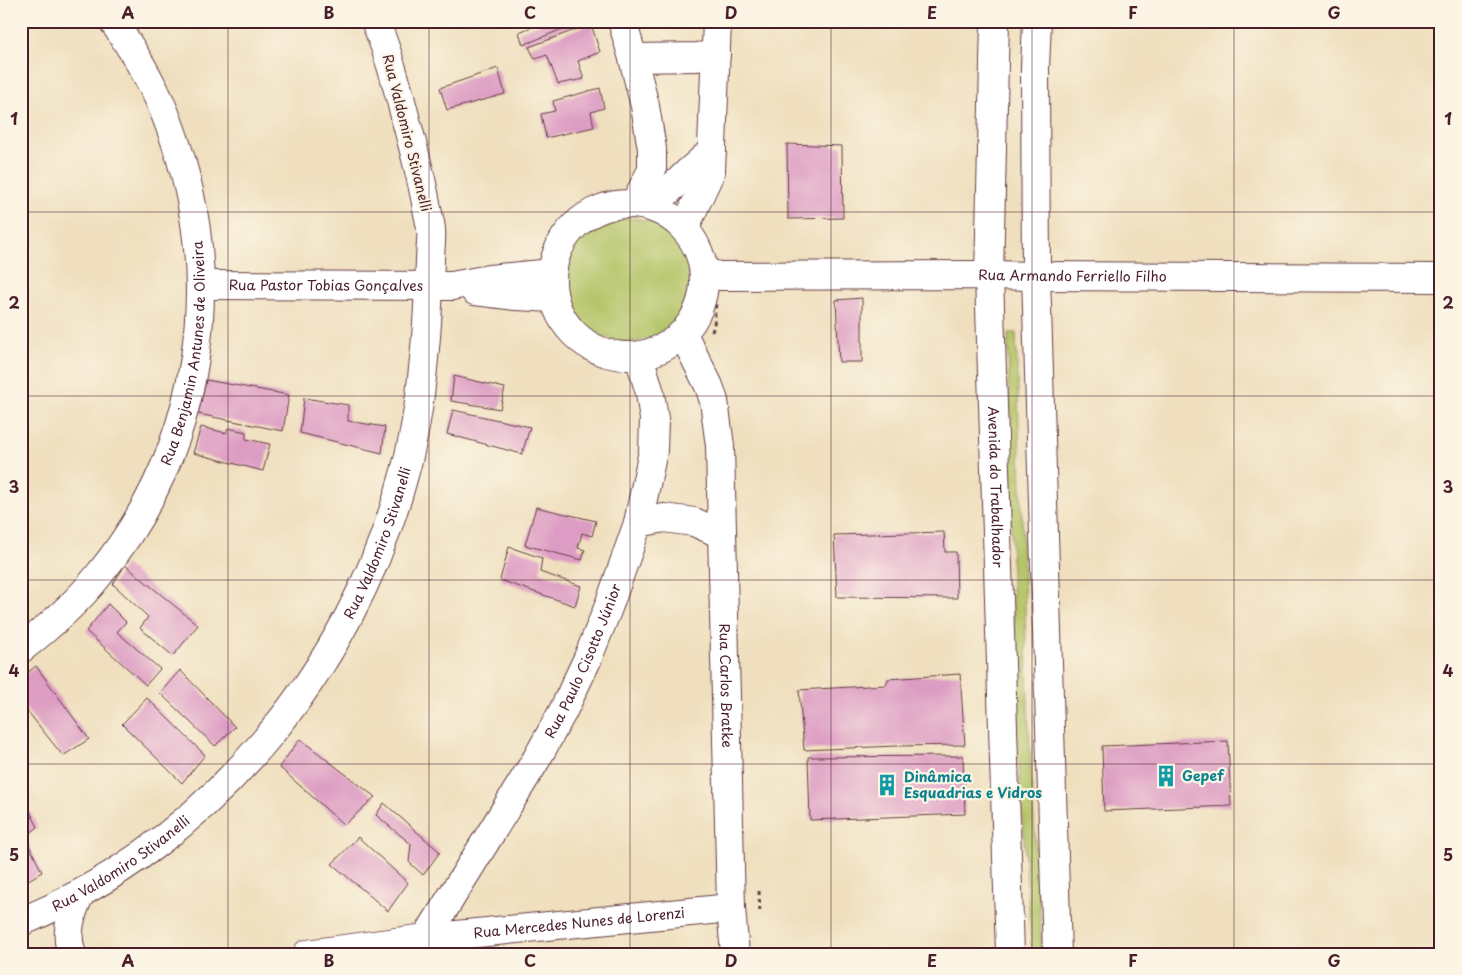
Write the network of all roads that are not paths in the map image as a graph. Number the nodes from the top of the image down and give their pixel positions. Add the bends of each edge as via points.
1 (113, 21) edge
2 (375, 21) edge
3 (622, 21) edge
4 (717, 21) edge
5 (995, 21) edge
6 (1037, 21) edge
7 (716, 54) junction
8 (633, 58) junction
9 (712, 151) junction
10 (644, 205) junction
11 (685, 228) junction
12 (704, 272) junction
13 (989, 275) junction
14 (1036, 276) junction
15 (1441, 278) edge
16 (200, 285) junction
17 (440, 286) junction
18 (553, 286) junction
19 (675, 340) junction
20 (639, 356) junction
21 (638, 523) junction
22 (722, 534) junction
23 (21, 649) edge
24 (81, 893) junction
25 (731, 908) junction
26 (21, 922) edge
27 (426, 938) junction
28 (72, 954) edge
29 (306, 954) edge
30 (734, 954) edge
31 (1010, 954) edge
32 (1057, 954) edge

1 - 16 street, Rua Benjamin Antunes de Oliveira via 152,84 172,130 192,202
2 - 17 street, Rua Valdomiro Stivanelli via 397,85 423,185
3 - 8 street
4 - 7 street
5 - 13 street, Avenida do Trabalhador
6 - 14 street
7 - 8 street
7 - 9 street
8 - 10 street via 652,150 652,170
9 - 10 street
9 - 11 street via 711,171
10 - 11 street via 668,214
10 - 18 street via 618,204 601,208 573,227 555,256
11 - 12 street via 701,254
12 - 13 street, Rua Armando Ferriello Filho via 719,276
12 - 19 street via 700,306 693,321
13 - 14 street, Rua Armando Ferriello Filho
13 - 31 street, Avenida do Trabalhador
14 - 15 street, Rua Armando Ferriello Filho
14 - 32 street
16 - 17 street, Rua Pastor Tobias Gonçalves
16 - 23 street, Rua Benjamin Antunes de Oliveira via 199,325 189,393 160,477 142,512 98,577 71,606
17 - 18 street, Rua Pastor Tobias Gonçalves via 483,293
17 - 24 street, Rua Valdomiro Stivanelli via 415,426 390,522 352,613 327,656 270,736 237,773 163,839
18 - 20 street via 557,307 576,336 605,353
19 - 20 street via 655,352
19 - 22 street, Rua Carlos Bratke via 700,397 716,417 720,446
20 - 21 street, Rua Paulo Cisotto Júnior via 654,419 653,451
21 - 22 street via 664,518 694,522
21 - 27 street, Rua Paulo Cisotto Júnior via 601,625 563,711
22 - 25 street, Rua Carlos Bratke
24 - 26 street, Rua Valdomiro Stivanelli
24 - 28 street via 72,910 68,930
25 - 27 street, Rua Mercedes Nunes de Lorenzi
25 - 30 street, Rua Carlos Bratke
27 - 29 street, Rua Mercedes Nunes de Lorenzi

